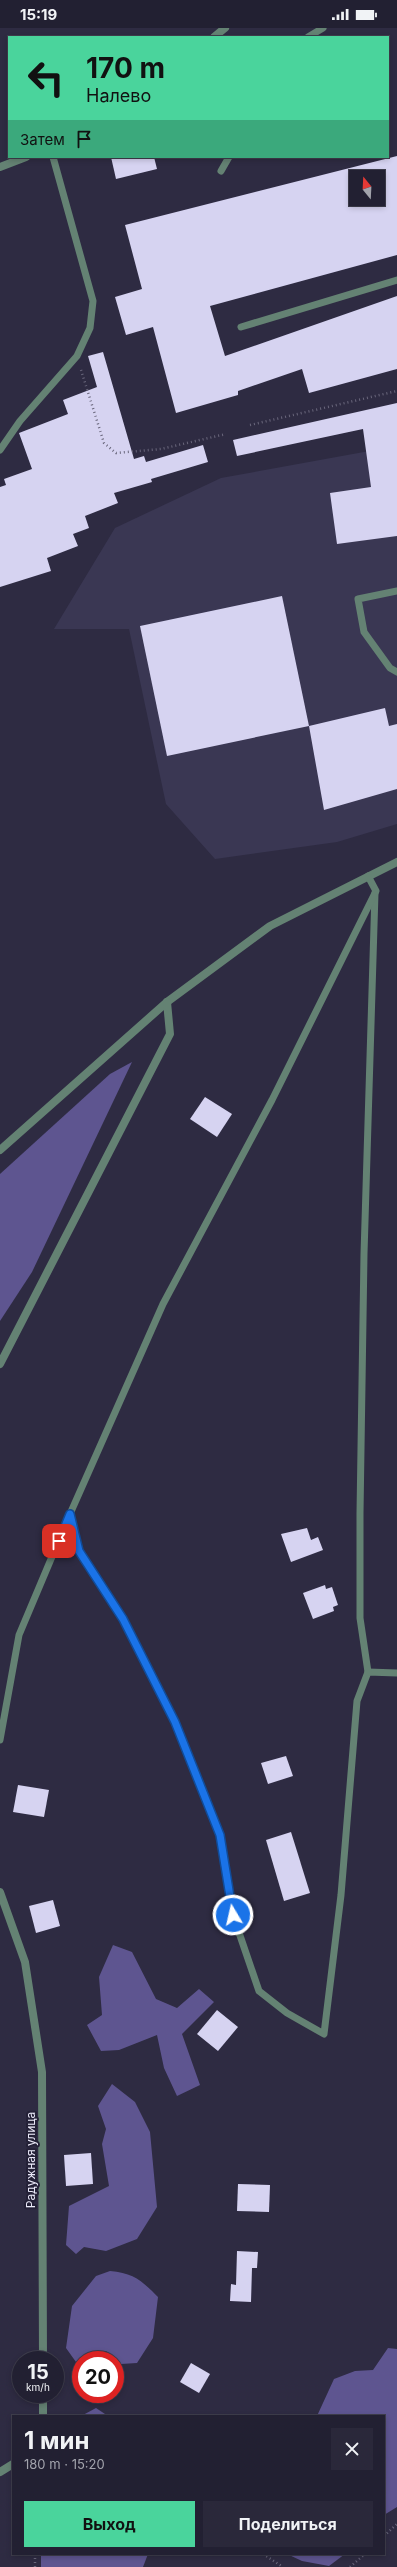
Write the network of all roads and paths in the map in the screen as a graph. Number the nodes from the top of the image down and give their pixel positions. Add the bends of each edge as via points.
1 (225, 28) edge
2 (323, 28) edge
3 (215, 36) edge
4 (310, 36) edge
5 (23, 158) edge
6 (53, 158) edge
7 (229, 158) edge
8 (0, 167) edge
9 (221, 171) dead end
10 (397, 280) edge
11 (241, 327) dead end
12 (77, 356) junction
13 (397, 391) edge
14 (250, 425) dead end
15 (226, 434) dead end
16 (0, 450) edge
17 (397, 591) edge
18 (397, 672) edge
19 (397, 862) edge
20 (368, 876) junction
21 (376, 891) junction
22 (167, 1002) junction
23 (0, 1150) edge
24 (0, 1364) edge
25 (70, 1514) junction
26 (368, 1672) junction
27 (397, 1673) edge
28 (0, 1740) edge
29 (0, 1892) edge
30 (43, 2351) edge
31 (43, 2403) edge
32 (43, 2415) edge
33 (12, 2465) edge
34 (0, 2472) edge
35 (397, 2524) edge
36 (385, 2535) edge
37 (35, 2555) edge
38 (264, 2555) edge
39 (364, 2555) edge
40 (35, 2567) edge
41 (283, 2567) edge
42 (350, 2567) edge

1 - 3 street
2 - 4 lane
5 - 8 street
6 - 12 lane via 93,301 90,328
7 - 9 lane
10 - 11 lane
12 - 15 path via 104,443 116,454 161,449
12 - 16 lane via 20,421
13 - 14 path
17 - 18 lane via 358,599 364,632 390,668
19 - 20 street
20 - 21 lane
20 - 22 street via 270,926
21 - 25 lane via 272,1100 163,1304
21 - 26 lane via 364,1254 360,1520 360,1618
22 - 23 street
22 - 24 street via 170,1034
25 - 26 lane via 79,1551 123,1619 175,1722 220,1835 233,1915 259,1991 287,2014 324,2034 341,1895 358,1701
25 - 28 lane via 19,1635
26 - 27 lane
29 - 30 street, Радужная улица via 25,1962 42,2072
31 - 32 street
33 - 34 street
35 - 36 path
37 - 40 path
38 - 41 path
39 - 42 path

